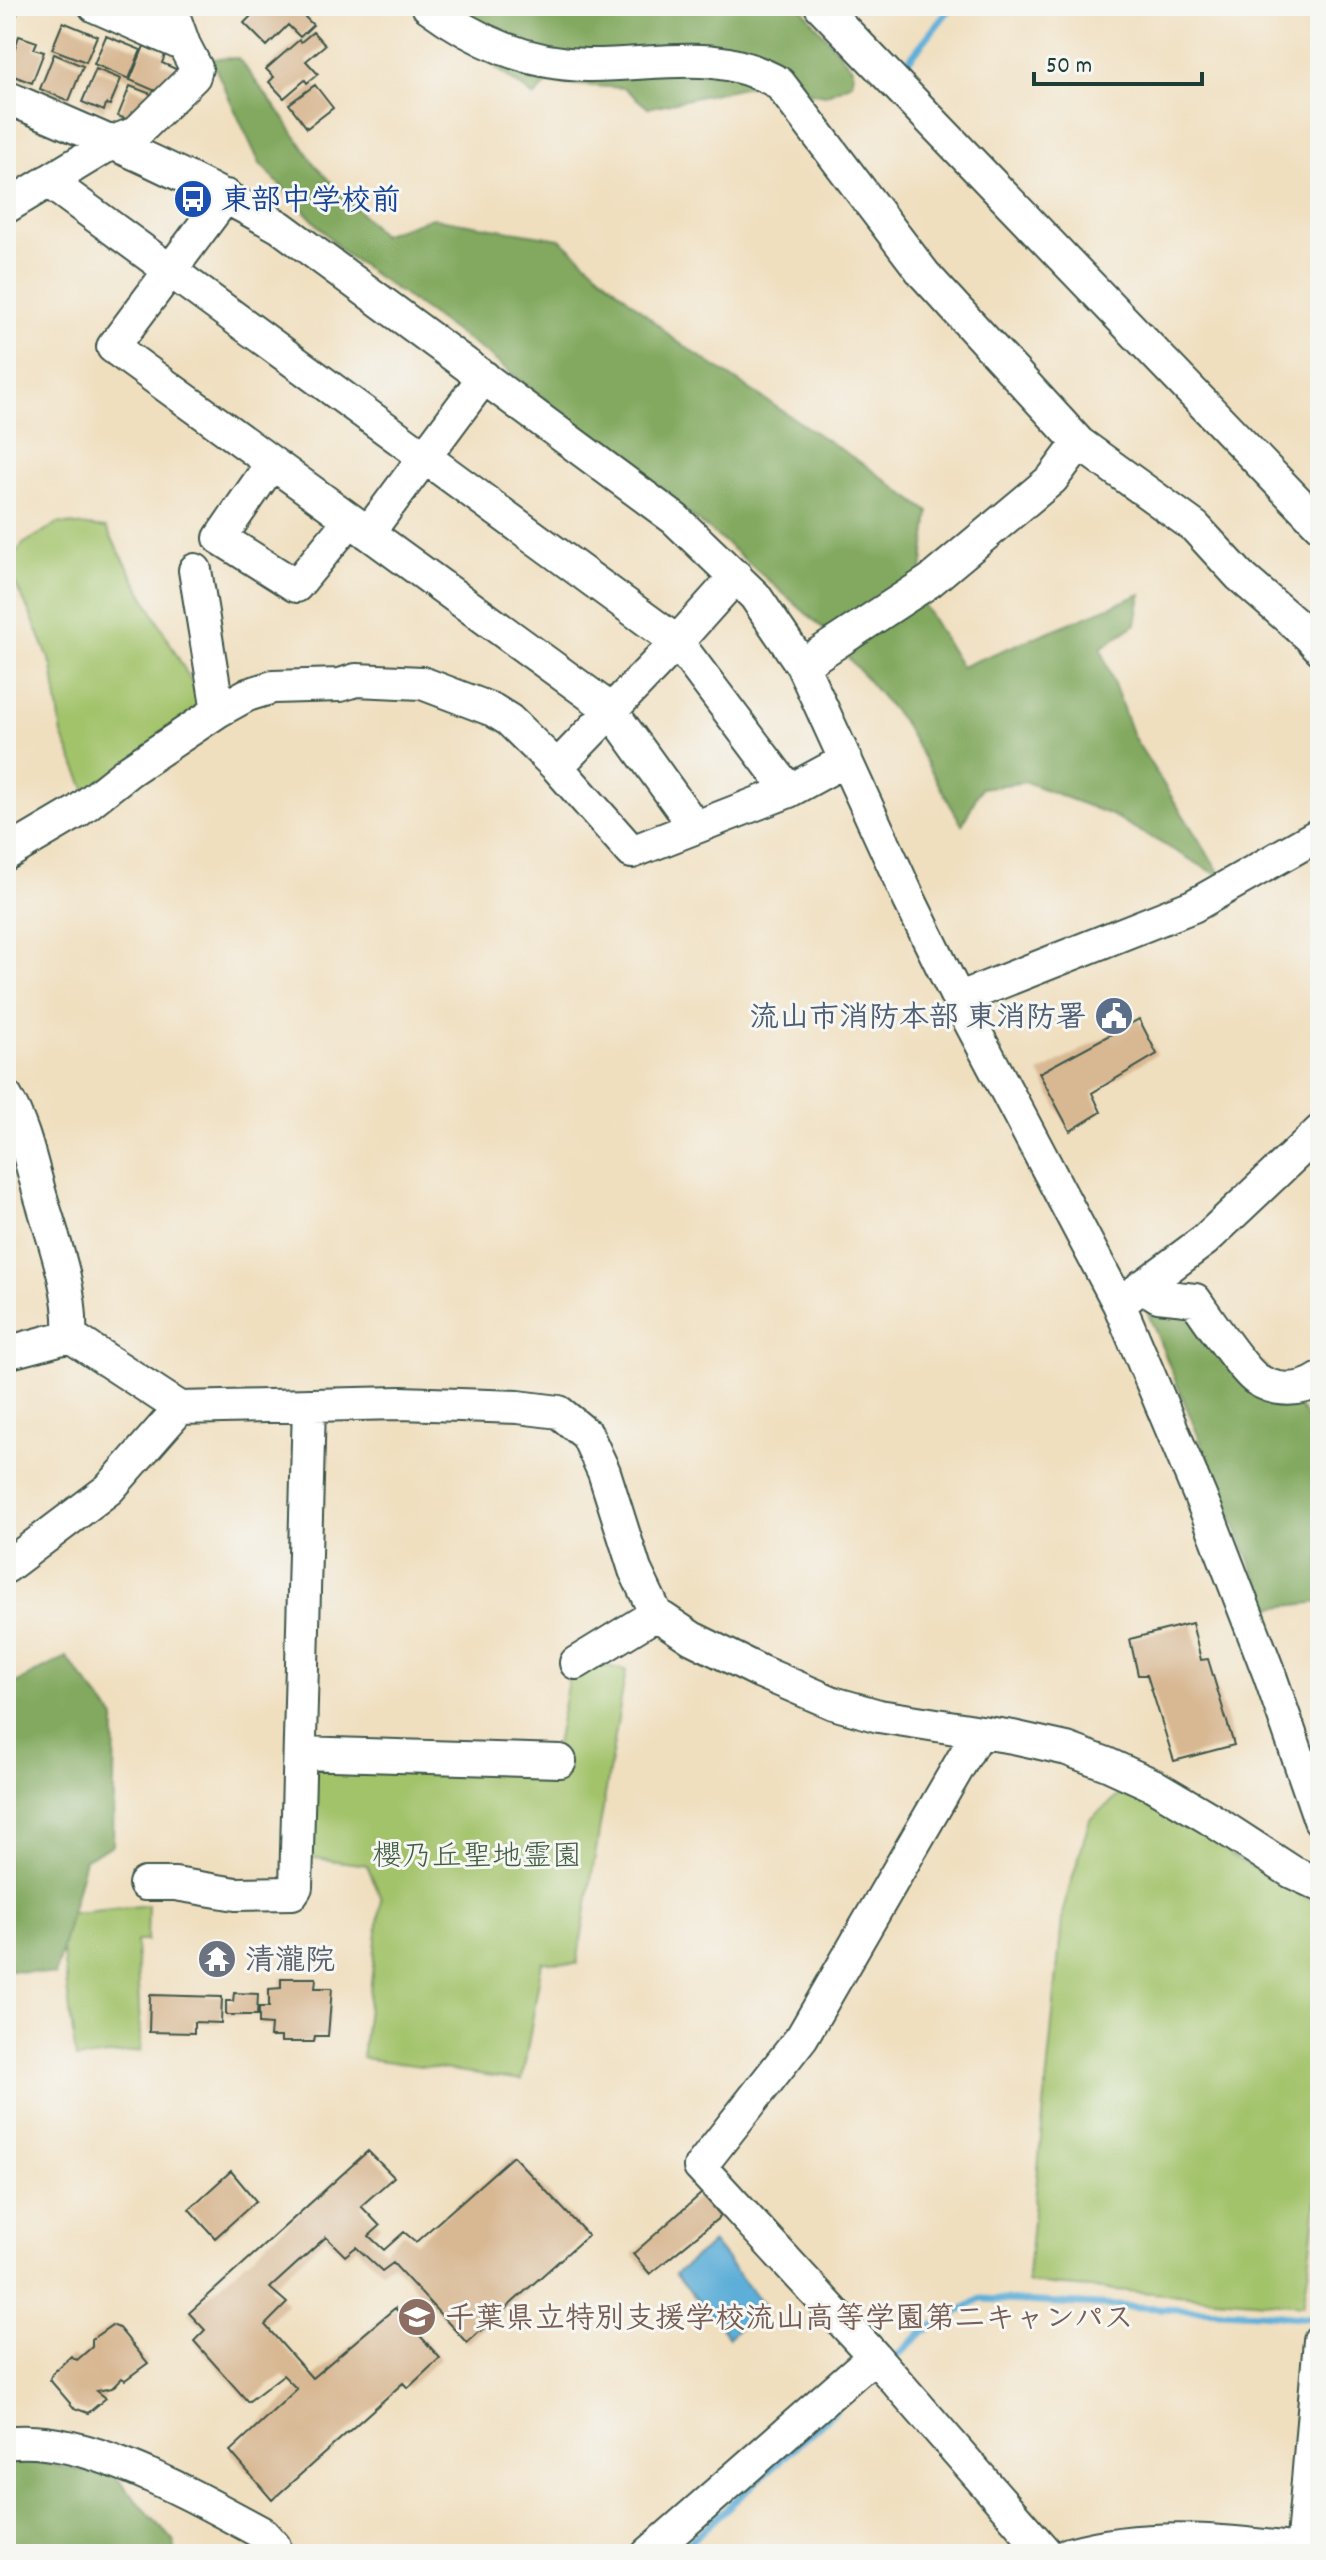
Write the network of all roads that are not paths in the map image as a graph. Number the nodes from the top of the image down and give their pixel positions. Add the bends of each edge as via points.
1 (95, 6) edge
2 (170, 6) edge
3 (428, 6) edge
4 (821, 6) edge
5 (184, 45) junction
6 (6, 97) edge
7 (113, 142) junction
8 (48, 181) junction
9 (226, 196) junction
10 (6, 207) edge
11 (169, 269) junction
12 (484, 377) junction
13 (1079, 443) junction
14 (423, 457) junction
15 (272, 463) junction
16 (1320, 525) edge
17 (359, 526) junction
18 (195, 570) dead end
19 (736, 576) junction
20 (677, 642) junction
21 (1320, 648) edge
22 (802, 665) junction
23 (610, 709) junction
24 (218, 711) junction
25 (846, 760) junction
26 (557, 767) junction
27 (789, 791) junction
28 (695, 827) junction
29 (1320, 834) edge
30 (6, 854) edge
31 (958, 999) junction
32 (8, 1103) edge
33 (1320, 1131) edge
34 (1131, 1295) junction
35 (70, 1336) junction
36 (6, 1353) edge
37 (1320, 1379) edge
38 (309, 1405) junction
39 (180, 1408) junction
40 (6, 1567) edge
41 (656, 1614) junction
42 (576, 1663) dead end
43 (978, 1733) junction
44 (300, 1753) junction
45 (560, 1761) dead end
46 (1320, 1820) edge
47 (145, 1884) dead end
48 (1320, 1885) edge
49 (1320, 2340) edge
50 (884, 2367) junction
51 (6, 2443) edge
52 (274, 2551) edge
53 (1311, 2552) edge
54 (648, 2554) edge
55 (1047, 2554) edge
56 (1069, 2554) edge

1 - 5 street
2 - 5 street
3 - 13 street via 512,54 585,65 717,61 779,83 924,274
4 - 16 street
5 - 7 street via 196,68 194,76 136,133
6 - 7 street
7 - 8 street
7 - 9 street
8 - 10 street
8 - 11 street
9 - 11 street
9 - 12 street via 280,227
11 - 14 street
11 - 15 street via 113,347
12 - 14 street
12 - 19 street via 675,519
13 - 21 street via 1195,527
13 - 22 street via 1052,479 930,581
14 - 17 street
14 - 20 street
15 - 17 street
15 - 17 street via 220,538 296,586
17 - 23 street
18 - 24 street
19 - 20 street
19 - 22 street
20 - 23 street
20 - 27 street
22 - 25 street
23 - 26 street
23 - 28 street
24 - 26 street via 273,687 356,680 422,683 493,710
24 - 30 street via 77,812
25 - 27 street
25 - 31 street
26 - 28 street via 632,852
27 - 28 street
29 - 31 street via 1193,906
31 - 34 street
32 - 35 street via 20,1126 57,1254 71,1316
33 - 34 street via 1205,1240
34 - 37 street via 1195,1300 1255,1378 1292,1389
34 - 46 street
35 - 36 street
35 - 39 street
38 - 39 street
38 - 41 street via 401,1403 559,1412 587,1435
38 - 44 street
39 - 40 street via 109,1489
41 - 42 street
41 - 43 street via 692,1638 833,1703
43 - 48 street via 1067,1749 1107,1764 1153,1785
43 - 50 street via 802,2037 700,2167
44 - 45 street
44 - 47 street via 298,1869 292,1893 236,1894
49 - 53 street
50 - 54 street
50 - 55 street
51 - 52 street via 56,2443 163,2481 262,2533
53 - 56 street via 1165,2539

